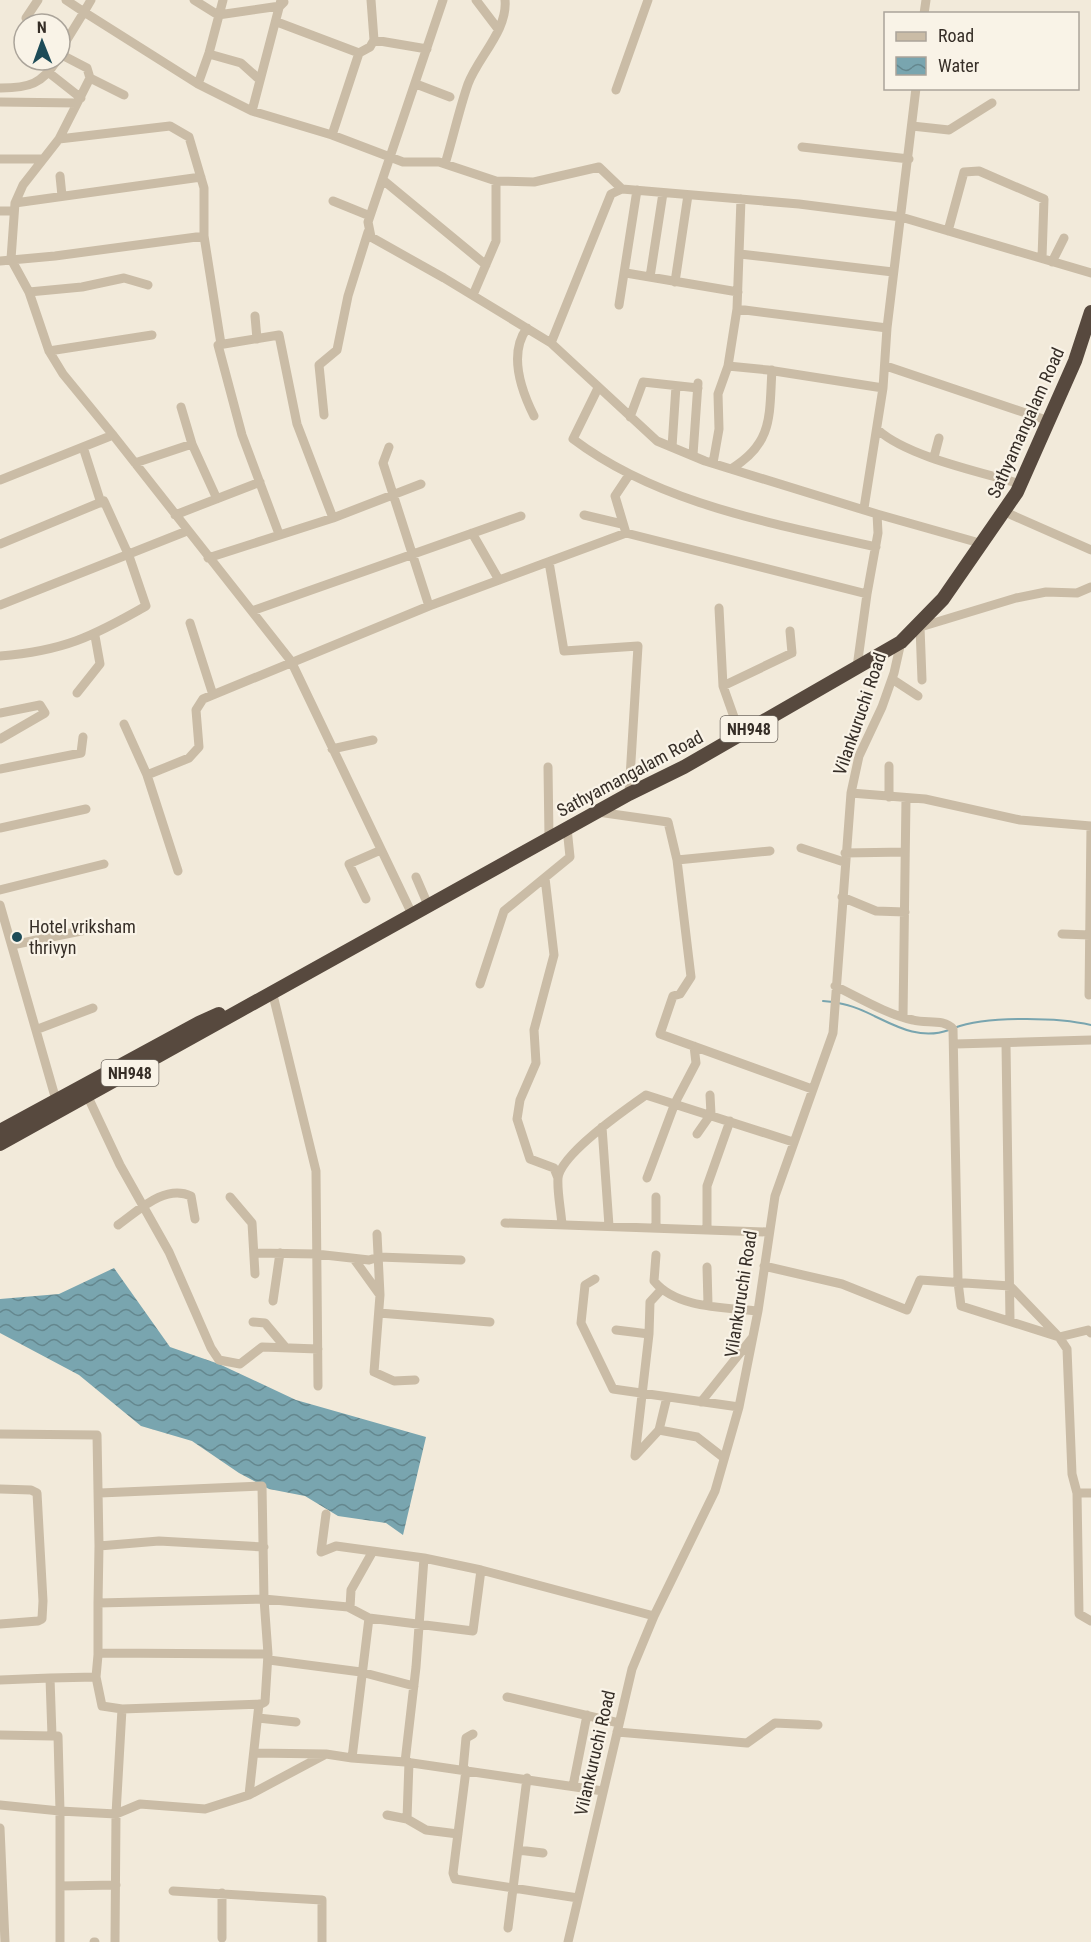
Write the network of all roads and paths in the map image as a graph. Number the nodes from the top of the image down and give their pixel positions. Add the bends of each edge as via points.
1 (66, 0) edge
2 (91, 0) edge
3 (194, 0) edge
4 (223, 0) edge
5 (371, 0) edge
6 (443, 0) edge
7 (476, 0) edge
8 (505, 0) edge
9 (648, 0) edge
10 (282, 2) edge
11 (84, 12) junction
12 (218, 15) junction
13 (277, 22) junction
14 (498, 29) junction
15 (72, 32) edge
16 (374, 40) junction
17 (427, 50) junction
18 (359, 53) junction
19 (209, 54) junction
20 (72, 59) edge
21 (48, 72) joint
22 (1, 76) edge
23 (90, 78) junction
24 (260, 80) junction
25 (198, 84) junction
26 (416, 84) junction
27 (1, 87) edge
28 (616, 90) dead end
29 (916, 90) edge
30 (124, 95) dead end
31 (450, 97) dead end
32 (79, 101) junction
33 (1, 102) edge
34 (992, 103) dead end
35 (252, 111) junction
36 (912, 126) junction
37 (332, 135) junction
38 (59, 139) junction
39 (802, 147) dead end
40 (392, 158) junction
41 (0, 159) edge
42 (42, 159) junction
43 (909, 159) junction
44 (445, 164) junction
45 (60, 176) dead end
46 (201, 177) junction
47 (383, 180) junction
48 (496, 181) junction
49 (622, 189) junction
50 (637, 190) junction
51 (663, 193) junction
52 (688, 195) junction
53 (62, 196) junction
54 (741, 199) junction
55 (333, 201) dead end
56 (14, 207) junction
57 (0, 212) edge
58 (370, 216) junction
59 (902, 217) junction
60 (948, 231) junction
61 (368, 232) junction
62 (204, 236) junction
63 (1064, 238) dead end
64 (740, 254) junction
65 (1041, 258) junction
66 (11, 259) junction
67 (0, 261) edge
68 (1052, 261) junction
69 (486, 265) junction
70 (894, 272) junction
71 (626, 273) junction
72 (1091, 273) edge
73 (650, 277) junction
74 (675, 282) junction
75 (148, 285) dead end
76 (29, 292) junction
77 (738, 292) junction
78 (473, 295) junction
79 (619, 304) dead end
80 (737, 309) junction
81 (1091, 312) edge
82 (255, 316) dead end
83 (527, 328) junction
84 (887, 328) junction
85 (152, 335) dead end
86 (257, 339) junction
87 (551, 343) junction
88 (222, 345) junction
89 (49, 351) junction
90 (728, 366) junction
91 (886, 366) junction
92 (772, 370) junction
93 (676, 386) junction
94 (598, 388) junction
95 (883, 388) junction
96 (181, 407) dead end
97 (324, 415) dead end
98 (534, 416) dead end
99 (630, 417) junction
100 (1049, 421) junction
101 (878, 430) junction
102 (113, 435) junction
103 (939, 438) dead end
104 (192, 444) junction
105 (83, 447) junction
106 (389, 447) dead end
107 (672, 447) junction
108 (693, 455) junction
109 (934, 457) junction
110 (135, 463) junction
111 (713, 463) junction
112 (731, 469) junction
113 (630, 475) junction
114 (0, 480) edge
115 (260, 482) junction
116 (421, 484) dead end
117 (1021, 484) junction
118 (394, 495) junction
119 (217, 499) junction
120 (101, 503) junction
121 (864, 508) junction
122 (1005, 512) junction
123 (877, 514) junction
124 (175, 515) junction
125 (584, 515) dead end
126 (521, 516) dead end
127 (333, 518) junction
128 (624, 528) junction
129 (187, 531) junction
130 (472, 533) junction
131 (279, 534) junction
132 (0, 544) edge
133 (983, 544) junction
134 (876, 547) junction
135 (1091, 550) edge
136 (412, 554) junction
137 (129, 556) junction
138 (208, 558) junction
139 (549, 562) junction
140 (499, 580) junction
141 (1091, 587) edge
142 (867, 594) junction
143 (0, 605) edge
144 (429, 606) junction
145 (719, 608) dead end
146 (252, 611) junction
147 (190, 623) dead end
148 (917, 628) junction
149 (790, 631) dead end
150 (95, 636) junction
151 (901, 642) junction
152 (0, 656) edge
153 (291, 662) junction
154 (856, 667) junction
155 (892, 679) junction
156 (922, 680) dead end
157 (723, 686) junction
158 (77, 693) dead end
159 (213, 695) junction
160 (918, 696) dead end
161 (0, 713) edge
162 (124, 724) dead end
163 (740, 734) junction
164 (83, 737) dead end
165 (0, 739) edge
166 (373, 740) dead end
167 (332, 749) junction
168 (548, 766) dead end
169 (889, 766) dead end
170 (0, 769) edge
171 (147, 775) junction
172 (851, 793) junction
173 (629, 794) junction
174 (889, 797) junction
175 (906, 798) junction
176 (86, 809) dead end
177 (596, 812) junction
178 (1091, 826) edge
179 (0, 828) edge
180 (567, 828) junction
181 (549, 838) junction
182 (801, 848) dead end
183 (381, 850) junction
184 (770, 851) dead end
185 (905, 852) junction
186 (845, 857) junction
187 (677, 860) junction
188 (104, 864) dead end
189 (178, 871) dead end
190 (416, 877) dead end
191 (544, 878) junction
192 (0, 890) edge
193 (842, 897) junction
194 (366, 899) dead end
195 (0, 905) edge
196 (428, 905) junction
197 (904, 912) junction
198 (412, 914) junction
199 (86, 930) dead end
200 (1062, 934) dead end
201 (1090, 935) edge
202 (12, 945) junction
203 (480, 984) dead end
204 (835, 986) junction
205 (272, 991) junction
206 (1089, 995) dead end
207 (257, 999) junction
208 (93, 1008) dead end
209 (903, 1017) junction
210 (38, 1029) junction
211 (1091, 1040) edge
212 (955, 1044) junction
213 (1005, 1044) junction
214 (694, 1046) junction
215 (812, 1089) junction
216 (87, 1095) junction
217 (710, 1095) dead end
218 (56, 1100) junction
219 (675, 1103) junction
220 (711, 1114) junction
221 (730, 1121) junction
222 (602, 1127) junction
223 (0, 1131) edge
224 (697, 1134) dead end
225 (794, 1142) junction
226 (0, 1144) edge
227 (558, 1178) junction
228 (648, 1178) dead end
229 (230, 1197) dead end
230 (656, 1197) dead end
231 (144, 1207) junction
232 (195, 1219) dead end
233 (505, 1223) dead end
234 (118, 1225) dead end
235 (562, 1225) junction
236 (609, 1226) junction
237 (656, 1228) junction
238 (707, 1230) junction
239 (767, 1232) junction
240 (377, 1234) dead end
241 (255, 1253) junction
242 (280, 1253) junction
243 (316, 1254) junction
244 (656, 1255) dead end
245 (379, 1257) junction
246 (354, 1259) junction
247 (461, 1260) dead end
248 (764, 1266) junction
249 (707, 1267) dead end
250 (255, 1274) dead end
251 (596, 1279) dead end
252 (958, 1282) junction
253 (1010, 1286) junction
254 (661, 1290) junction
255 (380, 1295) junction
256 (273, 1301) dead end
257 (708, 1304) junction
258 (758, 1311) junction
259 (379, 1313) junction
260 (1010, 1321) junction
261 (253, 1322) dead end
262 (490, 1322) dead end
263 (616, 1330) dead end
264 (1091, 1333) edge
265 (649, 1334) junction
266 (753, 1337) junction
267 (1059, 1337) junction
268 (286, 1348) junction
269 (318, 1349) junction
270 (415, 1380) dead end
271 (318, 1386) dead end
272 (642, 1394) junction
273 (667, 1397) junction
274 (701, 1402) junction
275 (739, 1407) junction
276 (659, 1430) junction
277 (0, 1434) edge
278 (724, 1458) junction
279 (0, 1489) edge
280 (100, 1493) junction
281 (1077, 1493) junction
282 (1091, 1493) edge
283 (326, 1514) dead end
284 (99, 1546) junction
285 (264, 1547) junction
286 (373, 1551) junction
287 (424, 1558) junction
288 (481, 1570) junction
289 (264, 1599) junction
290 (98, 1603) junction
291 (350, 1608) junction
292 (654, 1616) junction
293 (369, 1618) junction
294 (1091, 1622) edge
295 (0, 1623) edge
296 (418, 1624) junction
297 (98, 1655) junction
298 (269, 1657) junction
299 (361, 1672) junction
300 (96, 1677) junction
301 (50, 1678) junction
302 (0, 1680) edge
303 (414, 1686) junction
304 (507, 1697) dead end
305 (259, 1704) junction
306 (122, 1709) junction
307 (587, 1715) junction
308 (258, 1718) junction
309 (296, 1722) dead end
310 (818, 1725) dead end
311 (618, 1728) junction
312 (473, 1734) dead end
313 (0, 1735) edge
314 (52, 1736) junction
315 (254, 1753) junction
316 (326, 1754) junction
317 (352, 1758) junction
318 (407, 1762) junction
319 (464, 1770) junction
320 (527, 1778) junction
321 (573, 1786) junction
322 (603, 1791) junction
323 (249, 1795) junction
324 (0, 1805) edge
325 (60, 1811) junction
326 (116, 1814) junction
327 (387, 1815) dead end
328 (406, 1819) junction
329 (0, 1828) edge
330 (458, 1834) junction
331 (518, 1850) junction
332 (543, 1853) dead end
333 (116, 1885) junction
334 (60, 1886) junction
335 (513, 1889) junction
336 (173, 1890) dead end
337 (222, 1893) junction
338 (578, 1898) junction
339 (508, 1928) dead end
340 (222, 1938) dead end
341 (6, 1942) edge
342 (60, 1942) edge
343 (115, 1942) edge
344 (322, 1942) edge
345 (567, 1942) edge

1 - 11 street
2 - 11 street
3 - 12 street
4 - 12 street
5 - 16 street
6 - 17 street
7 - 14 street
8 - 14 street via 506,9
9 - 28 street
10 - 12 street
10 - 13 street
11 - 15 street
11 - 25 street
12 - 19 street
13 - 18 street
13 - 24 street
14 - 44 street via 468,82
16 - 17 street
16 - 18 street
17 - 26 street
18 - 37 street
19 - 24 street via 241,63
19 - 25 street
20 - 23 street via 87,68
21 - 27 street via 26,88
21 - 32 street
22 - 27 street
23 - 30 street
23 - 32 street
24 - 35 street
25 - 35 street
26 - 31 street
26 - 40 street
27 - 33 street
29 - 36 street
32 - 33 street
32 - 38 street
34 - 36 street via 949,130
35 - 37 street
36 - 43 street
37 - 40 street
38 - 42 street
38 - 46 street via 170,126 189,137
39 - 43 street
40 - 44 street
40 - 47 street
41 - 42 street
42 - 56 street
43 - 59 street
44 - 48 street
45 - 53 street
46 - 53 street
46 - 62 street
47 - 58 street
47 - 69 street
48 - 49 street via 534,182 599,167
48 - 69 street via 496,241
49 - 50 street
49 - 87 street via 611,194
50 - 51 street
50 - 71 street
51 - 52 street
51 - 73 street
52 - 54 street
52 - 74 street
53 - 56 street
54 - 59 street
54 - 64 street
55 - 58 street
56 - 57 street
56 - 66 street
58 - 61 street
59 - 60 street
59 - 70 street
60 - 65 street
60 - 65 street via 964,172 978,171 1044,199
61 - 78 street via 390,249
61 - 97 street via 348,296 337,350 319,365
62 - 66 street
62 - 88 street
63 - 68 street
64 - 70 street
64 - 77 street
65 - 68 street
66 - 67 street
66 - 76 street
68 - 72 street
69 - 78 street
70 - 84 street
71 - 73 street
71 - 79 street
73 - 74 street
74 - 77 street
75 - 76 street via 124,278
76 - 89 street
77 - 80 street
78 - 83 street
80 - 84 street
80 - 90 street
81 - 100 highway, Sathyamangalam Road / NH948
82 - 86 street
83 - 87 street
83 - 98 street via 519,339 519,387
84 - 91 street
85 - 89 street
86 - 88 street
86 - 127 street via 279,335 297,424
87 - 94 street
88 - 115 street via 218,345 242,435
89 - 102 street
90 - 92 street
90 - 111 street via 718,394 719,429
91 - 95 street
91 - 100 street
92 - 95 street
92 - 112 street via 768,427 750,457
93 - 99 street via 643,382
93 - 107 street
93 - 108 street via 698,386
94 - 99 street
94 - 113 street via 573,439 602,461
95 - 101 street
96 - 104 street
99 - 107 street via 657,441
100 - 117 highway, Sathyamangalam Road / NH948
101 - 109 street
101 - 121 street
102 - 105 street
102 - 110 street
103 - 109 street
104 - 110 street
104 - 119 street
105 - 114 street
105 - 120 street
106 - 118 street via 383,463
107 - 108 street
108 - 111 street
109 - 117 street
110 - 124 street
111 - 112 street
112 - 121 street
113 - 128 street via 615,496
113 - 134 street via 731,512
115 - 119 street
115 - 131 street
116 - 118 street
117 - 122 highway, Sathyamangalam Road / NH948
118 - 127 street
118 - 136 street
119 - 124 street
120 - 132 street
120 - 137 street via 104,501
121 - 123 street
122 - 133 highway, Sathyamangalam Road / NH948
122 - 135 street
123 - 133 street
123 - 134 street
124 - 129 street
125 - 128 street
126 - 130 street
127 - 131 street
128 - 139 street
128 - 142 street
129 - 137 street
129 - 138 street
130 - 136 street
130 - 140 street
131 - 138 street
133 - 148 highway, Sathyamangalam Road / NH948
134 - 142 street
136 - 144 street
136 - 146 street
137 - 143 street
137 - 150 street via 146,606
138 - 146 street
139 - 140 street
139 - 173 street via 564,651 638,646
140 - 144 street
141 - 148 street via 1077,593 1047,592 1016,598
142 - 154 street
144 - 153 street
145 - 157 street
146 - 153 street
147 - 159 street
148 - 151 highway, Sathyamangalam Road / NH948
148 - 156 street
149 - 157 street via 792,653
150 - 152 street via 40,653
150 - 158 street via 99,664
151 - 154 highway, Sathyamangalam Road / NH948
151 - 155 street, Vilankuruchi Road
153 - 159 street
153 - 167 street
154 - 163 highway, Sathyamangalam Road / NH948
155 - 160 street
155 - 172 street, Vilankuruchi Road via 859,756
157 - 163 street
159 - 171 street via 203,699 196,710 199,747 189,758
161 - 165 street via 40,705 45,713
162 - 171 street
163 - 173 highway, Sathyamangalam Road / NH948
164 - 170 street via 81,753
166 - 167 street
167 - 183 street
168 - 181 street
169 - 174 street
171 - 189 street
172 - 174 street
172 - 186 street, Vilankuruchi Road
173 - 177 highway, Sathyamangalam Road / NH948
174 - 175 street
175 - 178 street via 1020,820
175 - 185 street
176 - 179 street
177 - 180 highway, Sathyamangalam Road / NH948
177 - 187 street via 668,822
178 - 201 street
180 - 181 highway, Sathyamangalam Road / NH948
180 - 191 street via 570,857
181 - 196 highway, Sathyamangalam Road / NH948
182 - 186 street
183 - 194 street via 349,864
183 - 198 street
184 - 187 street
185 - 186 street
185 - 197 street
186 - 193 street, Vilankuruchi Road
187 - 214 street via 691,977 680,994 673,996 660,1034
188 - 192 street
190 - 196 street
191 - 203 street via 504,911
191 - 227 street via 554,955 534,1030 536,1063 520,1100 517,1119 530,1159 554,1168
193 - 197 street via 876,911
193 - 204 street, Vilankuruchi Road
195 - 202 street
196 - 198 highway, Sathyamangalam Road / NH948
197 - 209 street
198 - 205 highway, Sathyamangalam Road / NH948
199 - 202 street
200 - 201 street
201 - 206 street
202 - 210 street
204 - 209 street
204 - 215 street, Vilankuruchi Road via 832,1033
205 - 207 highway, Sathyamangalam Road / NH948
205 - 243 street via 316,1171
207 - 216 highway, Sathyamangalam Road / NH948
207 - 218 highway, Sathyamangalam Road / NH948 via 199,1023
208 - 210 street
209 - 212 street via 952,1027
210 - 218 street
211 - 213 street
212 - 213 street
212 - 252 street
213 - 253 street
214 - 215 street
214 - 219 street via 696,1062
215 - 225 street, Vilankuruchi Road
216 - 226 highway, Sathyamangalam Road / NH948
216 - 231 street
217 - 220 street
218 - 223 highway, Sathyamangalam Road / NH948
219 - 220 street
219 - 222 street via 646,1095
219 - 228 street
220 - 221 street
220 - 224 street
221 - 225 street
221 - 238 street via 707,1186
222 - 227 street via 562,1166
222 - 236 street
225 - 239 street, Vilankuruchi Road
227 - 235 street
229 - 241 street via 252,1223
230 - 237 street
231 - 232 street via 163,1195 184,1193 191,1196
231 - 234 street
231 - 268 street via 219,1360 240,1364 262,1347
233 - 235 street
235 - 236 street
236 - 237 street
237 - 238 street
238 - 239 street
239 - 248 street, Vilankuruchi Road
240 - 245 street
241 - 242 street
241 - 250 street
242 - 243 street
242 - 256 street
243 - 246 street
243 - 269 street
244 - 254 street via 654,1281
245 - 246 street
245 - 247 street
245 - 255 street
246 - 255 street
248 - 252 street via 842,1284 907,1310 920,1280
248 - 258 street, Vilankuruchi Road
249 - 257 street
251 - 272 street via 585,1285 581,1323 613,1389
252 - 253 street
252 - 260 street via 961,1306
253 - 260 street
253 - 267 street
254 - 257 street via 685,1301
254 - 265 street via 650,1302
255 - 259 street
257 - 258 street
258 - 266 street, Vilankuruchi Road
259 - 262 street
259 - 270 street via 374,1372 394,1381
260 - 267 street
261 - 268 street via 265,1323
263 - 265 street
264 - 267 street via 1088,1330
265 - 272 street
266 - 274 street
266 - 275 street, Vilankuruchi Road
267 - 281 street via 1067,1349 1072,1474
268 - 269 street
269 - 271 street
272 - 273 street
272 - 276 street via 635,1456
273 - 274 street
273 - 276 street
274 - 275 street
275 - 278 street, Vilankuruchi Road
276 - 278 street via 697,1437
277 - 280 street via 98,1435
278 - 292 street, Vilankuruchi Road via 715,1491
279 - 295 street via 37,1493 42,1601 42,1618 38,1621
280 - 284 street
280 - 285 street via 262,1486
281 - 282 street
281 - 294 street via 1079,1614
283 - 286 street via 321,1552 336,1546
284 - 285 street via 159,1541
284 - 290 street
285 - 289 street
286 - 287 street
286 - 291 street via 351,1590
287 - 288 street
287 - 296 street
288 - 292 street
288 - 296 street via 473,1631
289 - 290 street
289 - 291 street
289 - 298 street
290 - 297 street
291 - 293 street
292 - 311 street, Vilankuruchi Road via 632,1669
293 - 296 street
293 - 299 street
296 - 303 street
297 - 298 street via 108,1652
297 - 300 street
298 - 299 street
298 - 305 street via 265,1702
299 - 303 street
299 - 317 street
300 - 301 street
300 - 306 street via 102,1706
301 - 302 street
301 - 314 street
303 - 318 street
304 - 307 street
305 - 306 street
305 - 308 street
306 - 326 street
307 - 311 street
307 - 321 street
308 - 309 street
308 - 315 street
310 - 311 street via 775,1723 747,1743
311 - 322 street, Vilankuruchi Road
312 - 319 street via 466,1738
313 - 314 street
314 - 325 street via 58,1736
315 - 316 street
315 - 323 street
316 - 317 street
316 - 323 street
317 - 318 street
318 - 319 street
318 - 328 street
319 - 320 street
319 - 330 street
320 - 321 street
320 - 331 street
321 - 322 street
322 - 338 street, Vilankuruchi Road
323 - 326 street via 205,1809 140,1804
324 - 325 street
325 - 326 street
325 - 334 street
326 - 333 street
327 - 328 street
328 - 330 street via 426,1830
329 - 341 street
330 - 335 street via 455,1879
331 - 332 street
331 - 335 street
333 - 334 street
333 - 343 street
334 - 342 street
335 - 338 street
335 - 339 street
336 - 337 street
337 - 340 street
337 - 344 street via 322,1900
338 - 345 street, Vilankuruchi Road

